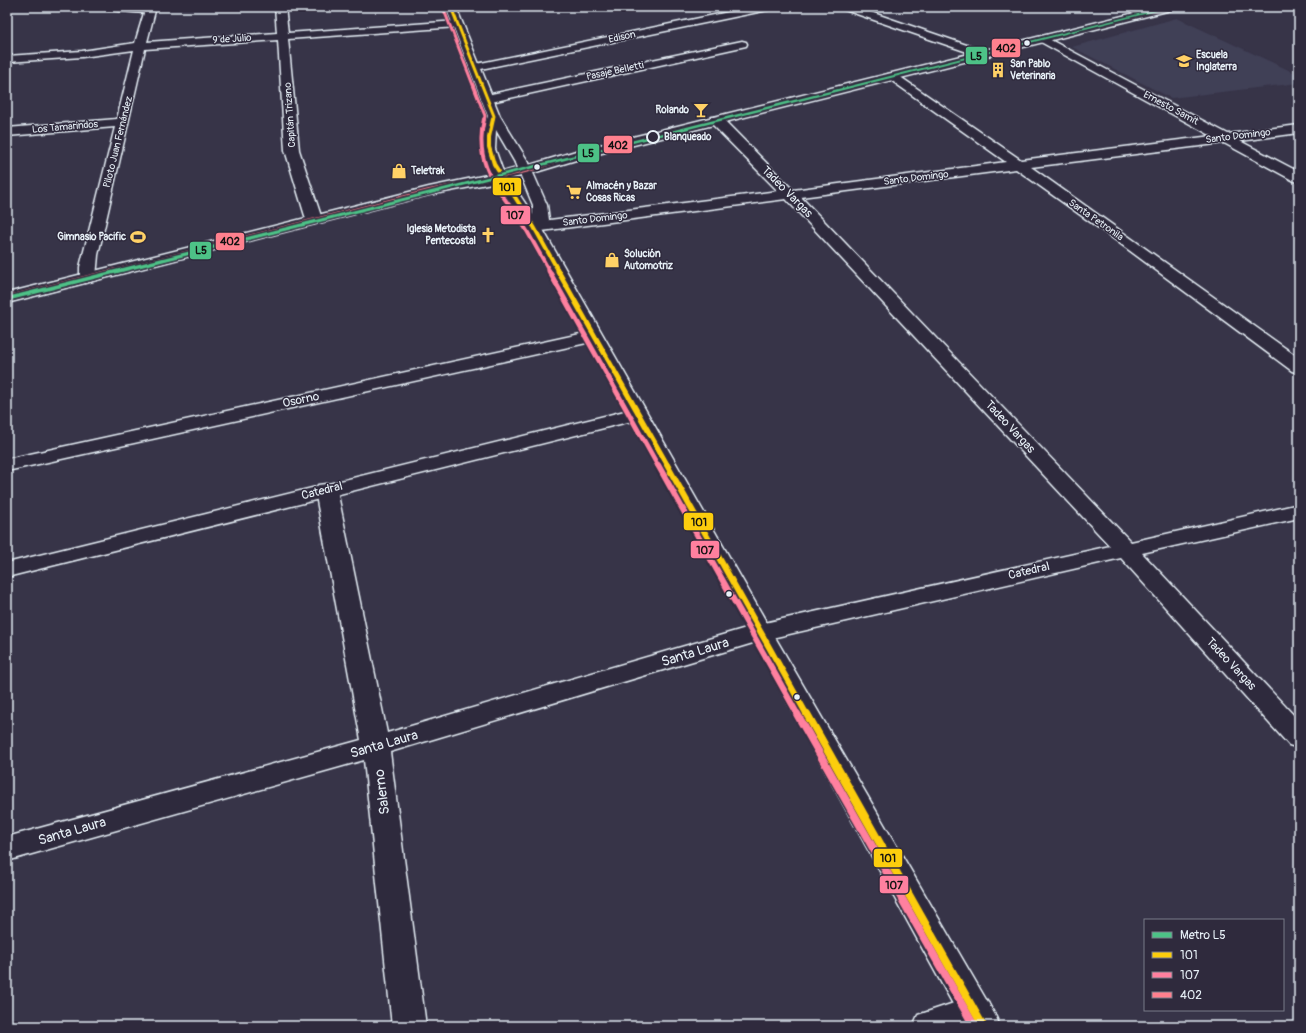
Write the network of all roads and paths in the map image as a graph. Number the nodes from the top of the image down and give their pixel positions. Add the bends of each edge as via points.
1 (109, 7) edge
2 (280, 7) edge
3 (451, 7) edge
4 (768, 7) edge
5 (846, 7) edge
6 (1136, 7) edge
7 (1171, 7) edge
8 (151, 9) edge
9 (1153, 11) junction
10 (458, 24) junction
11 (283, 36) junction
12 (1043, 39) junction
13 (742, 44) dead end
14 (140, 46) junction
15 (983, 54) junction
16 (8, 61) edge
17 (476, 67) junction
18 (892, 76) junction
19 (487, 99) junction
20 (494, 116) junction
21 (716, 120) junction
22 (123, 122) junction
23 (1299, 129) edge
24 (7, 132) edge
25 (1226, 138) junction
26 (1018, 164) junction
27 (524, 167) junction
28 (498, 173) junction
29 (1299, 178) edge
30 (789, 194) junction
31 (314, 219) junction
32 (534, 227) junction
33 (88, 277) junction
34 (7, 298) edge
35 (594, 336) junction
36 (1299, 367) edge
37 (637, 414) junction
38 (7, 465) edge
39 (326, 490) junction
40 (1299, 512) edge
41 (1126, 550) junction
42 (7, 570) edge
43 (760, 632) junction
44 (1299, 738) edge
45 (376, 746) junction
46 (7, 849) edge
47 (979, 1018) edge
48 (409, 1026) edge
49 (930, 1026) edge

1 - 8 street
2 - 11 street, Capitán Trizano
3 - 10 street
4 - 17 street, Edison
5 - 15 street
6 - 9 street
7 - 9 street
8 - 14 street, Piloto Juan Fernández
9 - 12 street
10 - 11 street, 9 de Julio
10 - 17 street
11 - 14 street, 9 de Julio
11 - 31 street, Capitán Trizano via 292,150
12 - 15 street
12 - 25 street, Ernesto Samit
13 - 19 street, Pasaje Belletti
14 - 16 street, 9 de Julio
14 - 22 street, Piloto Juan Fernández
15 - 18 street
17 - 19 street
18 - 21 street
18 - 26 street, Santa Petronila
19 - 20 street
20 - 27 street
20 - 28 street via 489,130 488,145 491,161
21 - 27 street
21 - 30 street, Tadeo Vargas
22 - 24 street, Los Tamarindos
22 - 33 street, Piloto Juan Fernández via 90,255
23 - 25 street, Santo Domingo
25 - 26 street, Santo Domingo
25 - 29 street, Ernesto Samit
26 - 30 street, Santo Domingo
26 - 36 street, Santa Petronila
27 - 28 street
27 - 32 street via 542,210 541,220
28 - 31 street
28 - 32 street
30 - 32 street, Santo Domingo
30 - 41 street, Tadeo Vargas
31 - 33 street
32 - 35 street
33 - 34 street
35 - 37 street
35 - 38 street, Osorno
37 - 39 street, Catedral
37 - 43 street
39 - 42 street, Catedral
39 - 45 street, Salerno
40 - 41 street, Catedral
41 - 43 street, Catedral
41 - 44 street, Tadeo Vargas
43 - 45 street, Santa Laura
43 - 47 street
45 - 46 street, Santa Laura
45 - 48 street, Salerno
47 - 49 street

